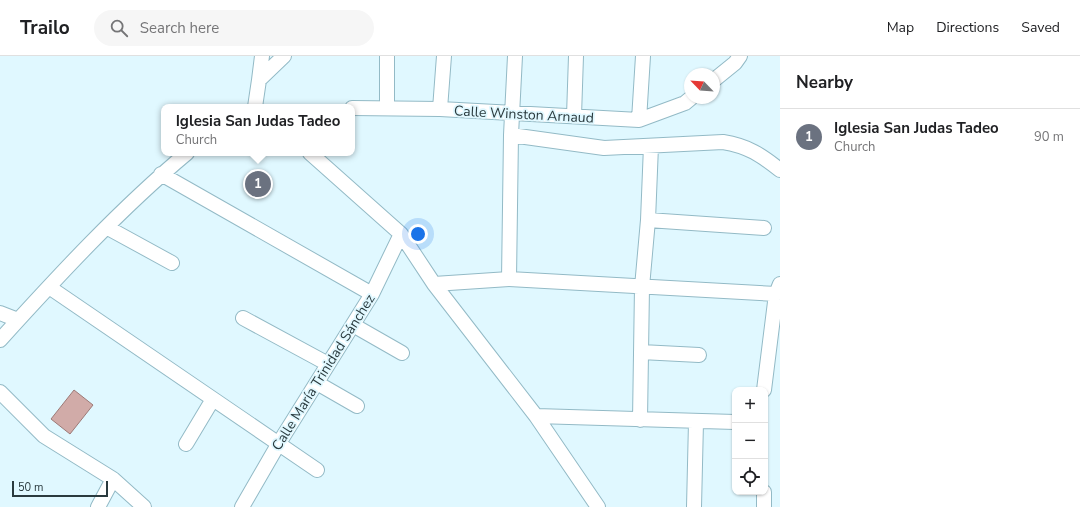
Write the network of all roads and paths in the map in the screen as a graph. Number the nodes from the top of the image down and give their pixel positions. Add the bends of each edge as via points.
1 (262, 56) edge
2 (284, 56) edge
3 (387, 56) edge
4 (444, 56) edge
5 (515, 56) edge
6 (576, 56) edge
7 (643, 56) edge
8 (740, 56) edge
9 (720, 75) edge
10 (259, 80) junction
11 (684, 103) edge
12 (255, 104) edge
13 (355, 108) edge
14 (387, 108) junction
15 (440, 109) junction
16 (512, 113) junction
17 (574, 116) junction
18 (639, 120) junction
19 (511, 135) junction
20 (651, 146) junction
21 (183, 156) edge
22 (313, 156) edge
23 (780, 170) edge
24 (162, 174) junction
25 (648, 220) junction
26 (108, 228) junction
27 (764, 228) dead end
28 (401, 234) junction
29 (172, 263) dead end
30 (509, 279) junction
31 (434, 284) junction
32 (48, 287) junction
33 (642, 287) junction
34 (778, 289) edge
35 (372, 294) junction
36 (0, 313) edge
37 (243, 318) dead end
38 (18, 320) junction
39 (353, 325) junction
40 (0, 340) edge
41 (641, 352) junction
42 (402, 353) dead end
43 (699, 355) dead end
44 (328, 364) junction
45 (317, 383) junction
46 (764, 387) edge
47 (0, 392) edge
48 (213, 399) junction
49 (357, 406) dead end
50 (536, 416) junction
51 (640, 420) junction
52 (696, 422) junction
53 (732, 422) edge
54 (279, 443) junction
55 (186, 444) dead end
56 (317, 470) dead end
57 (113, 479) junction
58 (764, 495) edge
59 (98, 507) edge
60 (144, 507) edge
61 (243, 507) edge
62 (598, 507) edge
63 (694, 507) edge
64 (764, 507) edge

1 - 10 street
2 - 10 street
3 - 14 street
4 - 15 street
5 - 16 street
6 - 17 street
7 - 18 street
8 - 9 street
10 - 12 street
11 - 18 street, Calle Winston Arnaud
13 - 14 street, Calle Winston Arnaud
14 - 15 street, Calle Winston Arnaud
15 - 16 street, Calle Winston Arnaud
16 - 17 street, Calle Winston Arnaud
16 - 19 street
17 - 18 street, Calle Winston Arnaud
19 - 20 street via 604,148
19 - 30 street
20 - 23 street via 723,142 739,145 759,154
20 - 25 street
21 - 24 street
22 - 28 street
24 - 26 street
24 - 35 street
25 - 27 street
25 - 33 street
26 - 29 street
26 - 32 street
28 - 31 street
28 - 35 street, Calle María Trinidad Sánchez
30 - 31 street
30 - 33 street
31 - 50 street
32 - 38 street
32 - 48 street
33 - 34 street
33 - 41 street
34 - 46 street
35 - 39 street, Calle María Trinidad Sánchez
36 - 38 street
37 - 44 street
38 - 40 street
39 - 42 street
39 - 44 street, Calle María Trinidad Sánchez
41 - 43 street
41 - 51 street
44 - 45 street, Calle María Trinidad Sánchez
45 - 49 street
45 - 54 street, Calle María Trinidad Sánchez
47 - 57 street via 44,436
48 - 54 street
48 - 55 street
50 - 51 street
50 - 62 street
51 - 52 street
52 - 53 street
52 - 63 street
54 - 56 street
54 - 61 street, Calle María Trinidad Sánchez
57 - 59 street
57 - 60 street
58 - 64 street

